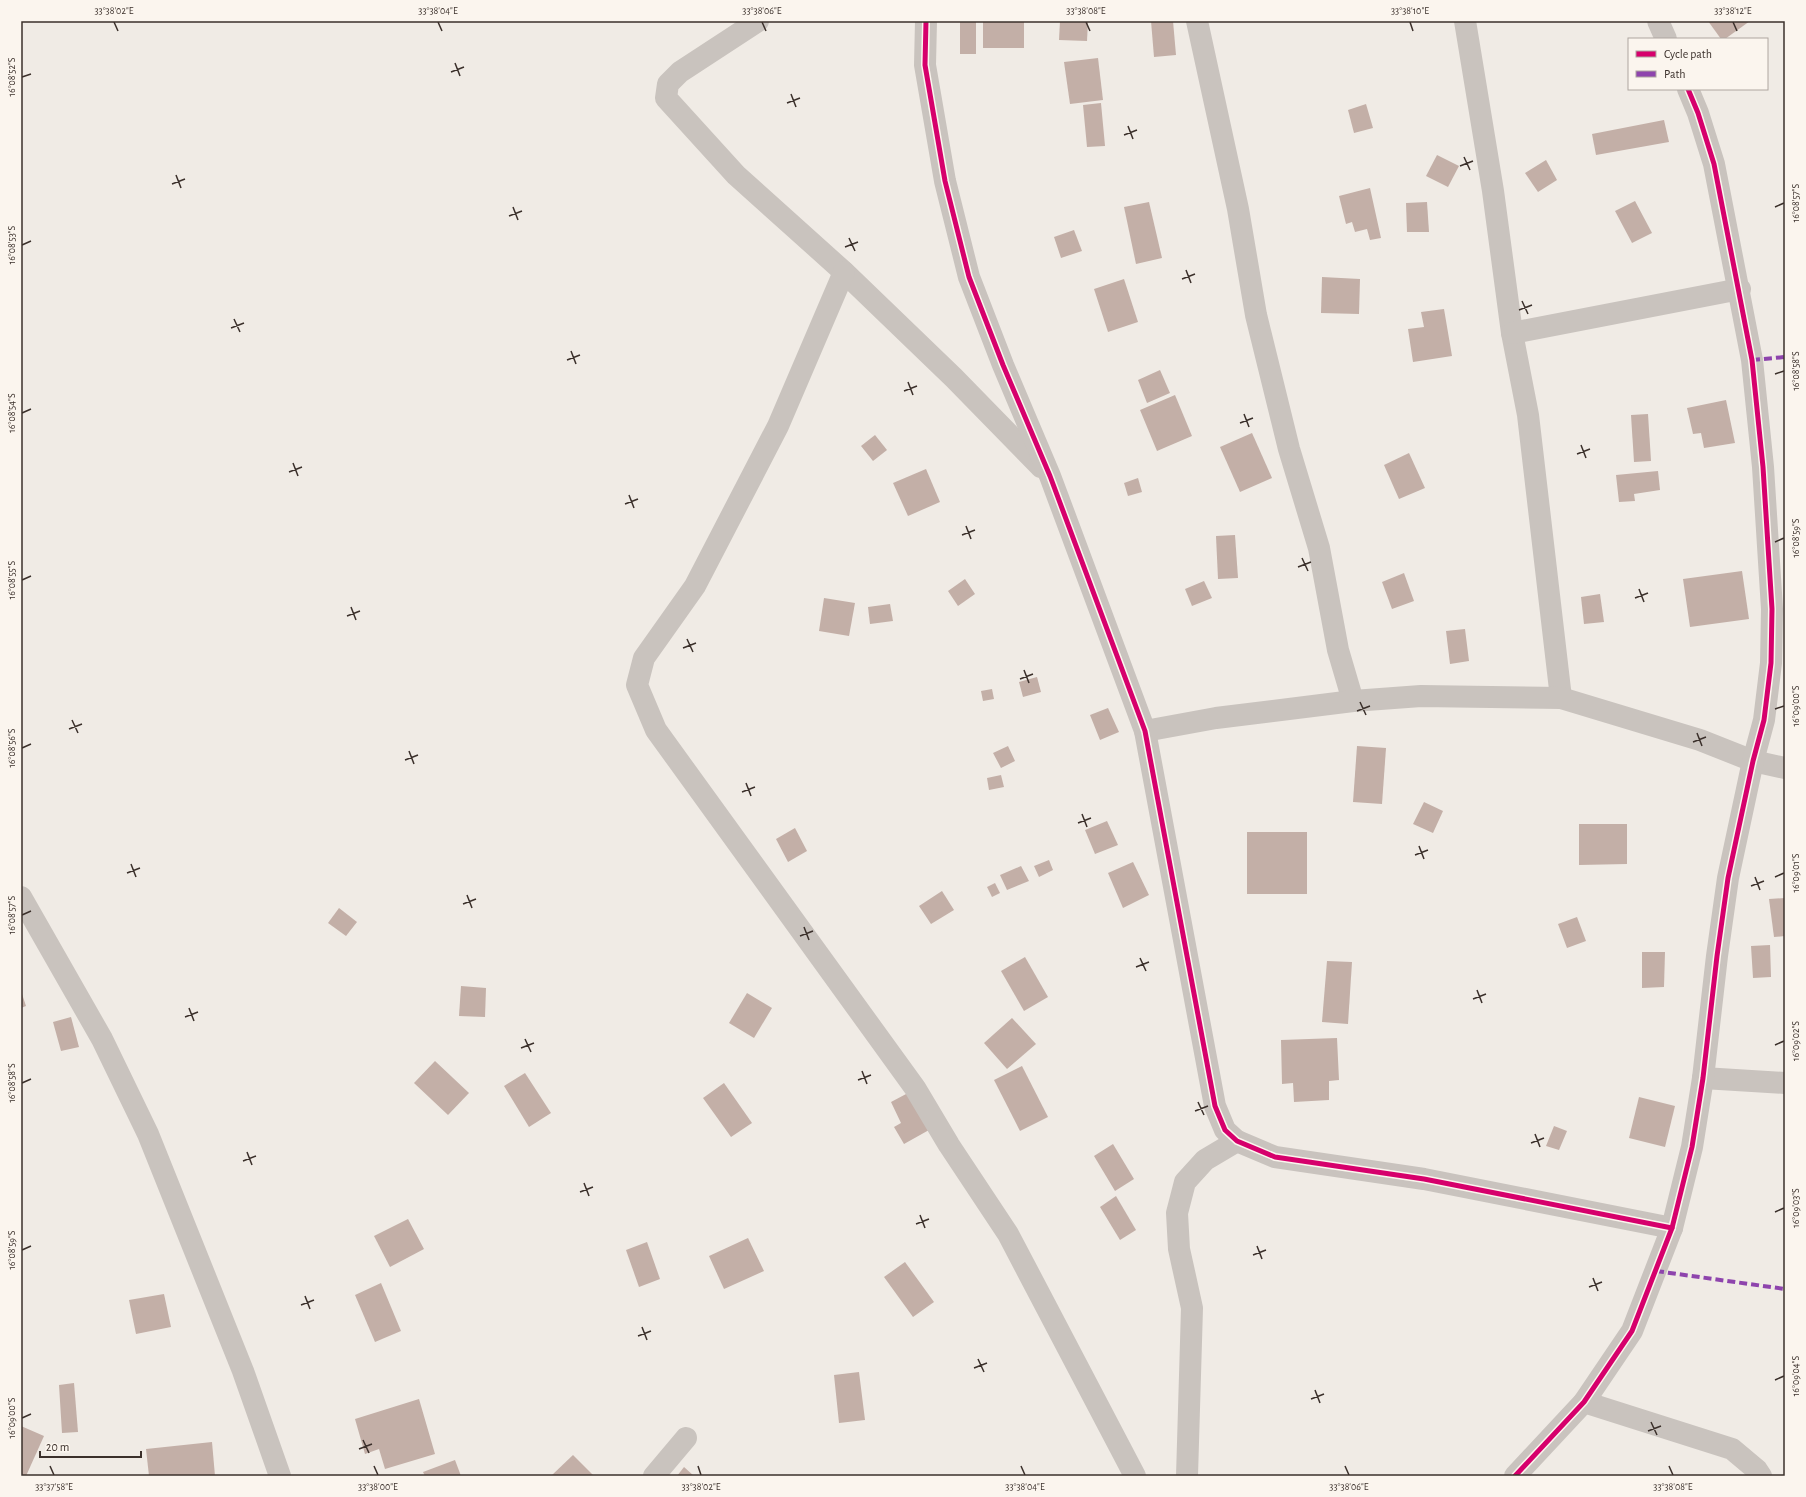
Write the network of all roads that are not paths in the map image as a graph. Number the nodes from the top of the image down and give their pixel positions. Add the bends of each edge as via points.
1 (758, 21) edge
2 (926, 21) edge
3 (1197, 21) edge
4 (1465, 21) edge
5 (1658, 21) edge
6 (1666, 38) edge
7 (1688, 90) edge
8 (844, 272) junction
9 (1740, 289) junction
10 (1512, 333) junction
11 (1050, 476) junction
12 (1561, 698) junction
13 (1353, 701) junction
14 (1144, 731) junction
15 (1753, 761) junction
16 (1785, 768) edge
17 (21, 897) edge
18 (27, 920) edge
19 (1704, 1078) junction
20 (1785, 1083) edge
21 (1237, 1141) junction
22 (1672, 1228) junction
23 (1584, 1402) junction
24 (686, 1438) dead end
25 (280, 1476) edge
26 (654, 1476) edge
27 (1135, 1476) edge
28 (1187, 1476) edge
29 (1515, 1476) edge
30 (1761, 1476) edge

1 - 8 street via 680,72 668,84 666,98 736,175
2 - 11 street via 925,65 939,150 969,277
3 - 13 street via 1238,209 1256,315 1289,449 1318,548 1338,650
4 - 10 street via 1493,192
5 - 6 street
7 - 9 street via 1714,164
8 - 11 street via 954,378
8 - 27 street via 778,426 696,586 644,658 637,685 656,730 915,1088 1008,1234
9 - 10 street
9 - 15 street via 1756,390 1772,608 1771,664 1765,713
10 - 12 street via 1528,416
11 - 14 street
12 - 13 street via 1421,696
12 - 15 street via 1700,740
13 - 14 street via 1216,718
14 - 21 street via 1215,1106 1225,1130
15 - 16 street
15 - 19 street via 1728,878
17 - 18 street
18 - 25 street via 102,1039 148,1134 243,1370
19 - 20 street
19 - 22 street via 1692,1147
21 - 22 street via 1276,1157 1424,1179
21 - 28 street via 1205,1160 1185,1182 1177,1213 1179,1249 1192,1308
22 - 23 street via 1632,1331
23 - 29 street
23 - 30 street via 1732,1449 1758,1470
24 - 26 street

